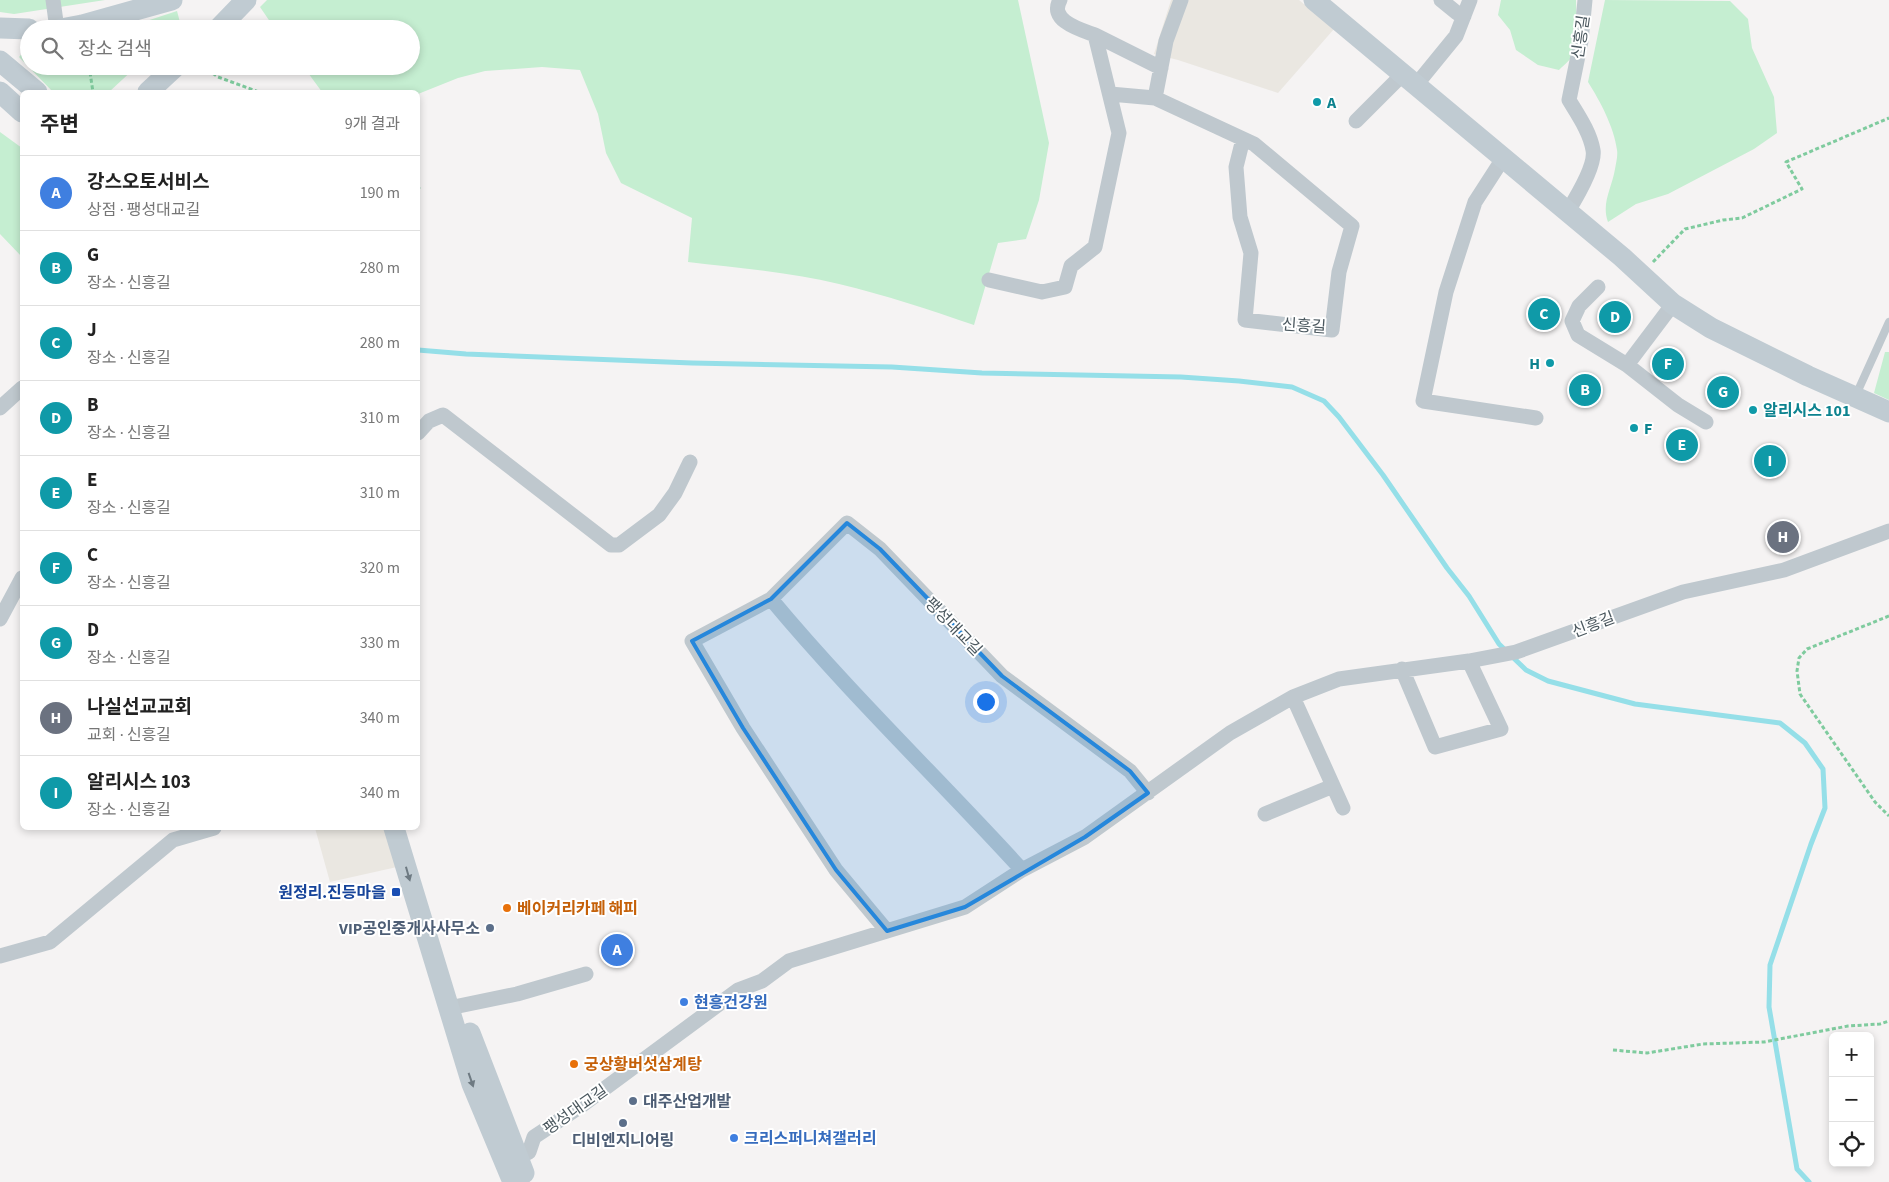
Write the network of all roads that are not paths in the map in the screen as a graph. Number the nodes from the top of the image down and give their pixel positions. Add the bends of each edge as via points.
1 (52, 0) edge
2 (172, 0) edge
3 (246, 0) edge
4 (1060, 0) edge
5 (1181, 0) edge
6 (1314, 0) edge
7 (1441, 0) edge
8 (1470, 0) edge
9 (1585, 0) edge
10 (1464, 16) junction
11 (55, 20) edge
12 (100, 20) edge
13 (227, 20) edge
14 (0, 28) edge
15 (20, 29) edge
16 (1095, 35) junction
17 (0, 60) edge
18 (1161, 68) junction
19 (166, 75) edge
20 (1409, 80) junction
21 (35, 90) edge
22 (150, 90) edge
23 (0, 92) edge
24 (1110, 94) junction
25 (1155, 98) junction
26 (20, 110) edge
27 (1356, 121) dead end
28 (1243, 139) junction
29 (1504, 157) junction
30 (1568, 211) junction
31 (989, 280) dead end
32 (1598, 287) dead end
33 (1673, 304) junction
34 (1889, 322) edge
35 (1627, 365) junction
36 (20, 390) edge
37 (1855, 397) junction
38 (0, 408) edge
39 (1889, 412) edge
40 (1536, 418) dead end
41 (1706, 422) dead end
42 (420, 431) edge
43 (690, 462) dead end
44 (1889, 531) edge
45 (20, 582) edge
46 (771, 599) junction
47 (0, 619) edge
48 (1469, 661) junction
49 (1402, 669) junction
50 (1293, 697) junction
51 (1333, 786) junction
52 (1148, 793) junction
53 (1343, 808) dead end
54 (1265, 814) dead end
55 (207, 830) edge
56 (395, 830) edge
57 (410, 830) edge
58 (1022, 870) junction
59 (887, 931) junction
60 (0, 956) edge
61 (586, 974) dead end
62 (455, 1007) junction
63 (512, 1168) edge
64 (528, 1182) edge

1 - 11 street
2 - 12 main road
3 - 13 main road
4 - 16 street via 1061,18 1070,26
5 - 18 street via 1166,41
6 - 20 main road
7 - 10 street
8 - 10 street
9 - 30 street, 신흥길 via 1581,40 1568,100 1594,151 1586,181
10 - 20 street via 1456,36
14 - 15 main road
16 - 18 street
16 - 24 street
17 - 21 main road
18 - 25 street
19 - 22 main road
20 - 27 street
20 - 29 main road
23 - 26 main road
24 - 25 street, 신흥길
24 - 31 street via 1119,133 1095,247 1072,266 1065,287 1042,292
25 - 28 street, 신흥길
28 - 28 street, 신흥길 via 1254,144 1352,226 1339,272 1332,330 1245,320 1251,253 1240,217 1236,166
29 - 30 main road
29 - 40 street via 1474,202 1446,292 1423,401
30 - 33 main road
32 - 35 street via 1579,306 1572,321 1578,335
33 - 35 street
33 - 37 main road via 1710,328
34 - 37 lane
35 - 41 street via 1678,405
36 - 38 street
37 - 39 main road
42 - 43 street via 429,421 443,415 611,546 619,544 659,514 675,493
44 - 48 street, 신흥길 via 1784,570 1683,592 1511,653
45 - 47 street
46 - 52 street, 팽성대교길 via 847,523 880,549 1002,676 1130,771
46 - 58 street via 814,650
46 - 59 street, 팽성대교길 via 692,641 743,728 836,870
48 - 49 street, 신흥길
48 - 49 street via 1501,729 1436,747
49 - 50 street, 신흥길 via 1339,679
50 - 51 street
50 - 52 street, 팽성대교길 via 1230,733
51 - 53 street
51 - 54 street
52 - 58 street, 팽성대교길 via 1085,837
55 - 60 street via 173,840 50,942
56 -> 62 main road
57 - 62 main road
58 - 59 street, 팽성대교길 via 965,907
59 - 63 street, 팽성대교길 via 790,961 762,981 738,990 534,1137 529,1152
61 - 62 street via 517,994
62 - 63 main road via 472,1084
63 - 64 main road

